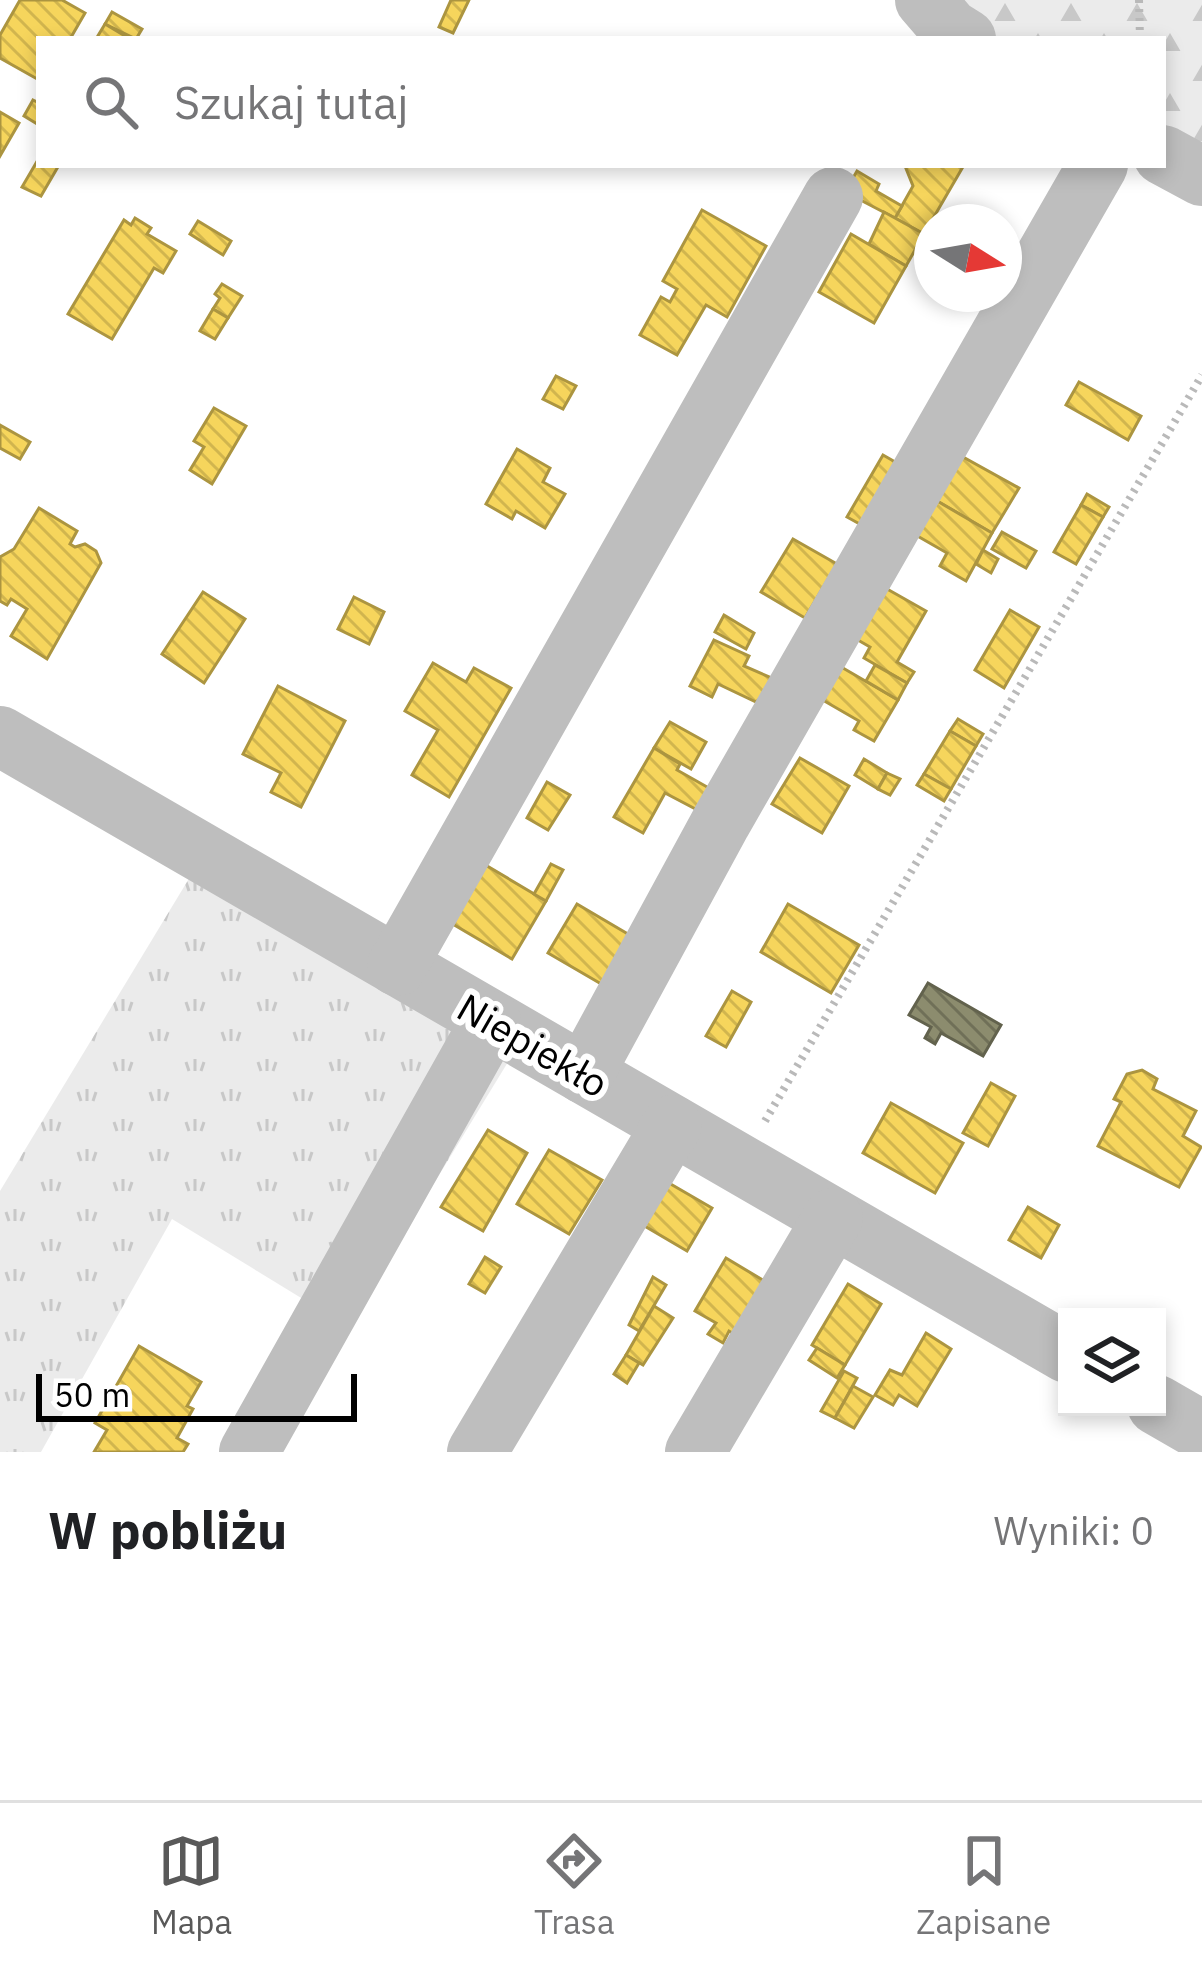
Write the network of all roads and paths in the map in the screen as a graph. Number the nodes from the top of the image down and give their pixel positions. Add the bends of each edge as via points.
1 (925, 0) edge
2 (1139, 0) edge
3 (961, 36) edge
4 (1140, 36) edge
5 (1166, 157) edge
6 (1097, 168) edge
7 (1202, 176) edge
8 (833, 197) dead end
9 (1202, 375) edge
10 (0, 736) edge
11 (397, 966) junction
12 (491, 1021) junction
13 (584, 1074) junction
14 (672, 1125) junction
15 (739, 1164) junction
16 (833, 1218) junction
17 (1058, 1348) edge
18 (1166, 1411) edge
19 (1202, 1431) edge
20 (249, 1452) edge
21 (477, 1452) edge
22 (695, 1452) edge

1 - 3 street
2 - 4 path
5 - 7 street
6 - 13 street
8 - 11 street
9 - 15 path
10 - 11 street, Niepiekło
11 - 12 street, Niepiekło
12 - 13 street, Niepiekło
12 - 20 street
13 - 14 street, Niepiekło
14 - 15 street, Niepiekło
14 - 21 street
15 - 16 street, Niepiekło
16 - 17 street, Niepiekło
16 - 22 street
18 - 19 street

